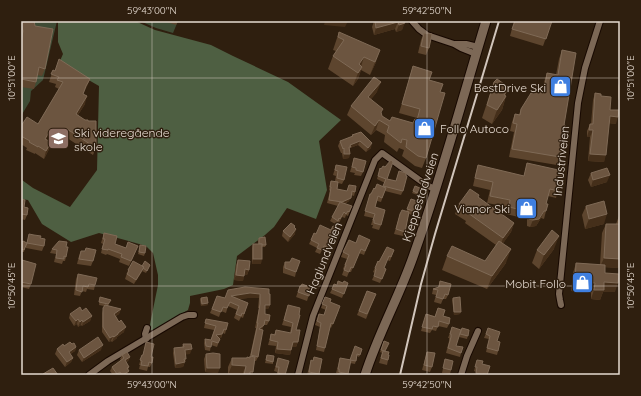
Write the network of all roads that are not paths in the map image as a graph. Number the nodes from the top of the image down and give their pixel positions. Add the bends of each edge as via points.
1 (412, 21) edge
2 (486, 21) edge
3 (600, 21) edge
4 (477, 50) junction
5 (436, 190) junction
6 (561, 305) dead end
7 (194, 314) dead end
8 (147, 328) dead end
9 (478, 331) dead end
10 (146, 339) junction
11 (89, 375) edge
12 (298, 375) edge
13 (365, 375) edge
14 (461, 375) edge

1 - 4 street via 427,35 461,48
2 - 4 main road, Kjeppestadveien
3 - 6 street, Industriveien via 585,68 578,103 559,294
4 - 5 main road, Kjeppestadveien
5 - 12 street, Haglundveien via 382,153 375,160 313,316
5 - 13 main road, Kjeppestadveien via 410,267
7 - 10 street
8 - 10 street
9 - 14 street
10 - 11 street

